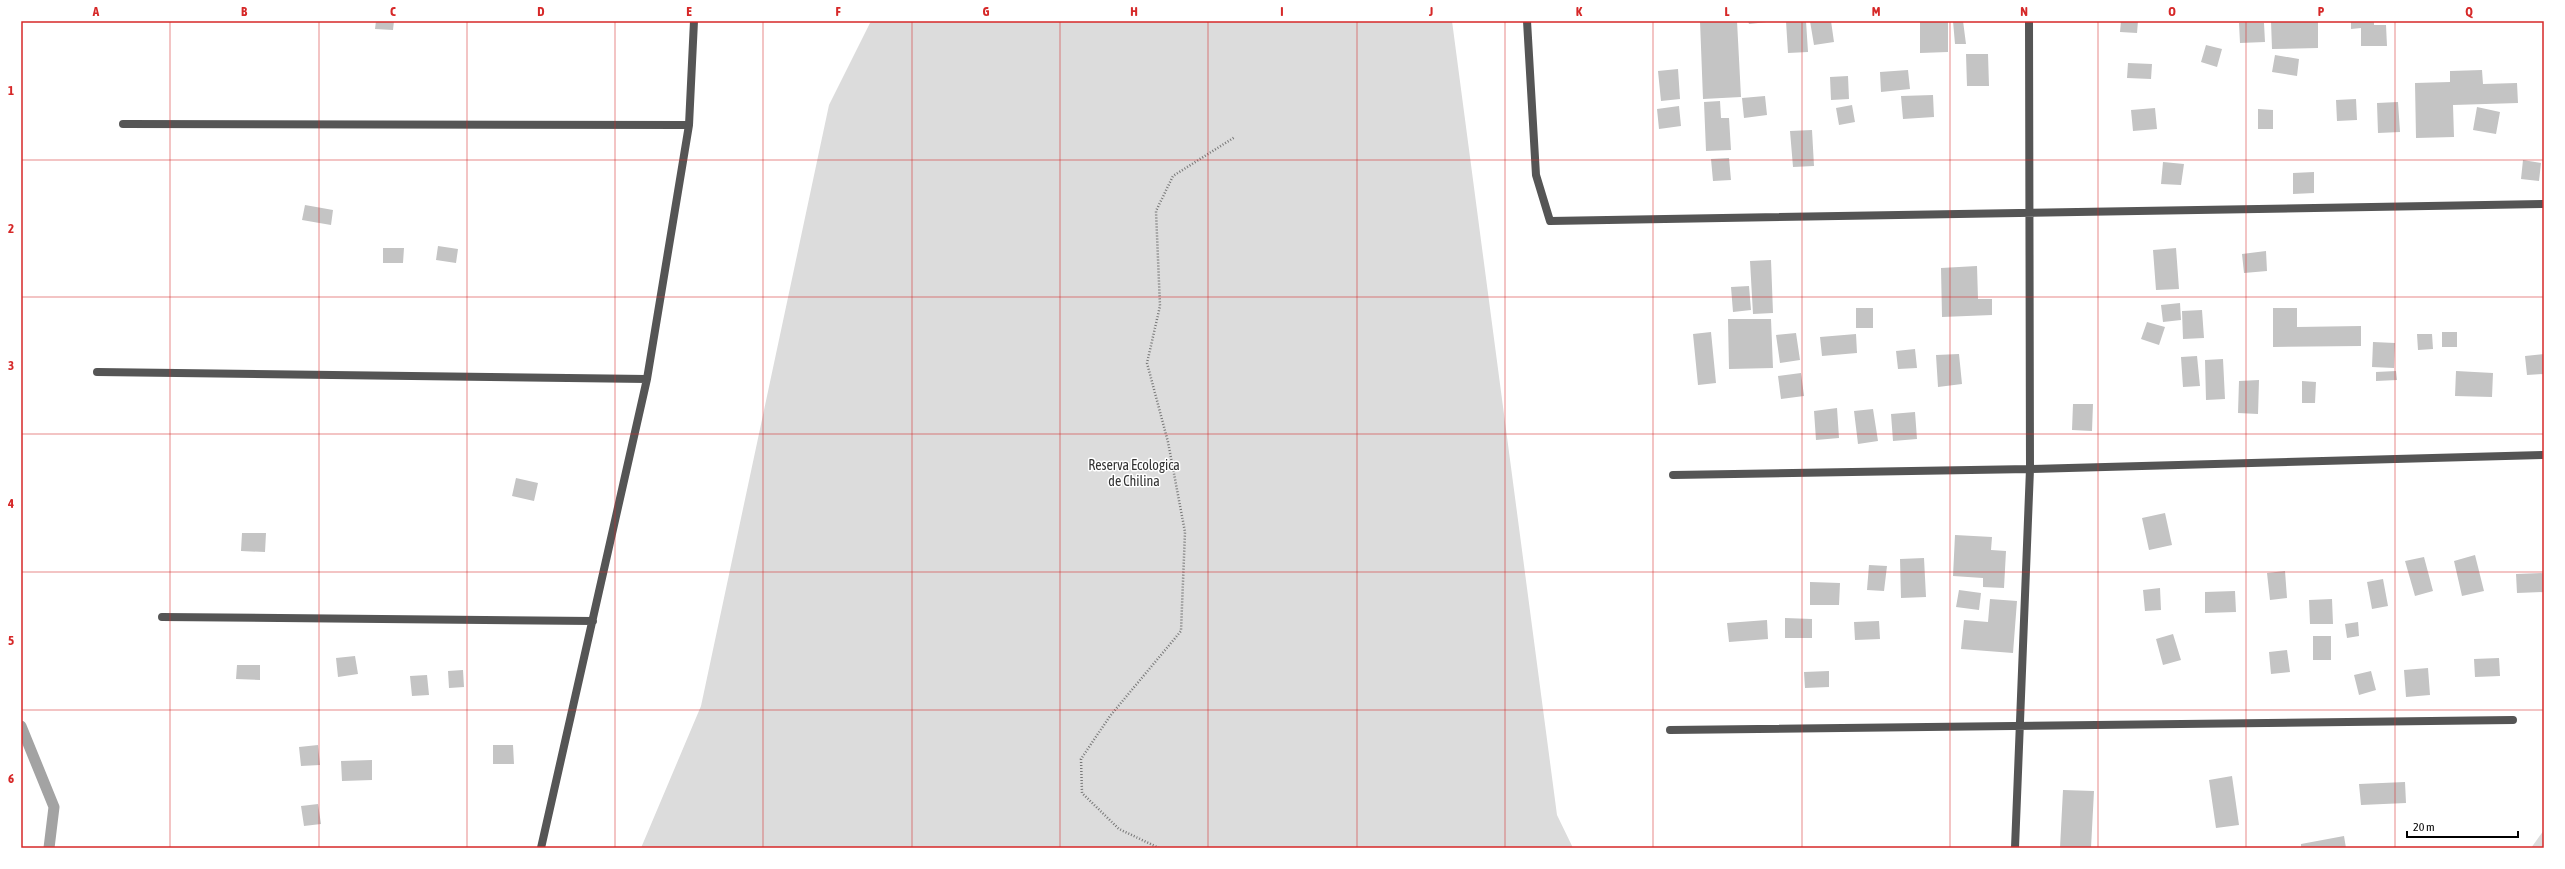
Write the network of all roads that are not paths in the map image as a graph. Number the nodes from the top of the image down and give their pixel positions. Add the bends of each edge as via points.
1 (694, 21) edge
2 (1527, 21) edge
3 (2029, 21) edge
4 (123, 124) dead end
5 (689, 125) junction
6 (2544, 204) edge
7 (2029, 213) junction
8 (97, 372) dead end
9 (647, 379) junction
10 (2543, 455) dead end
11 (2030, 469) junction
12 (1673, 475) dead end
13 (162, 617) dead end
14 (593, 621) junction
15 (2513, 720) dead end
16 (2019, 726) junction
17 (1670, 730) dead end
18 (541, 848) edge
19 (2015, 848) edge

1 - 5 street
2 - 7 street via 1536,175 1550,221
3 - 7 street
4 - 5 street
5 - 9 street
6 - 7 street
7 - 11 street
8 - 9 street
9 - 14 street
10 - 11 street
11 - 12 street
11 - 16 street
13 - 14 street
14 - 18 street
15 - 16 street
16 - 17 street
16 - 19 street

